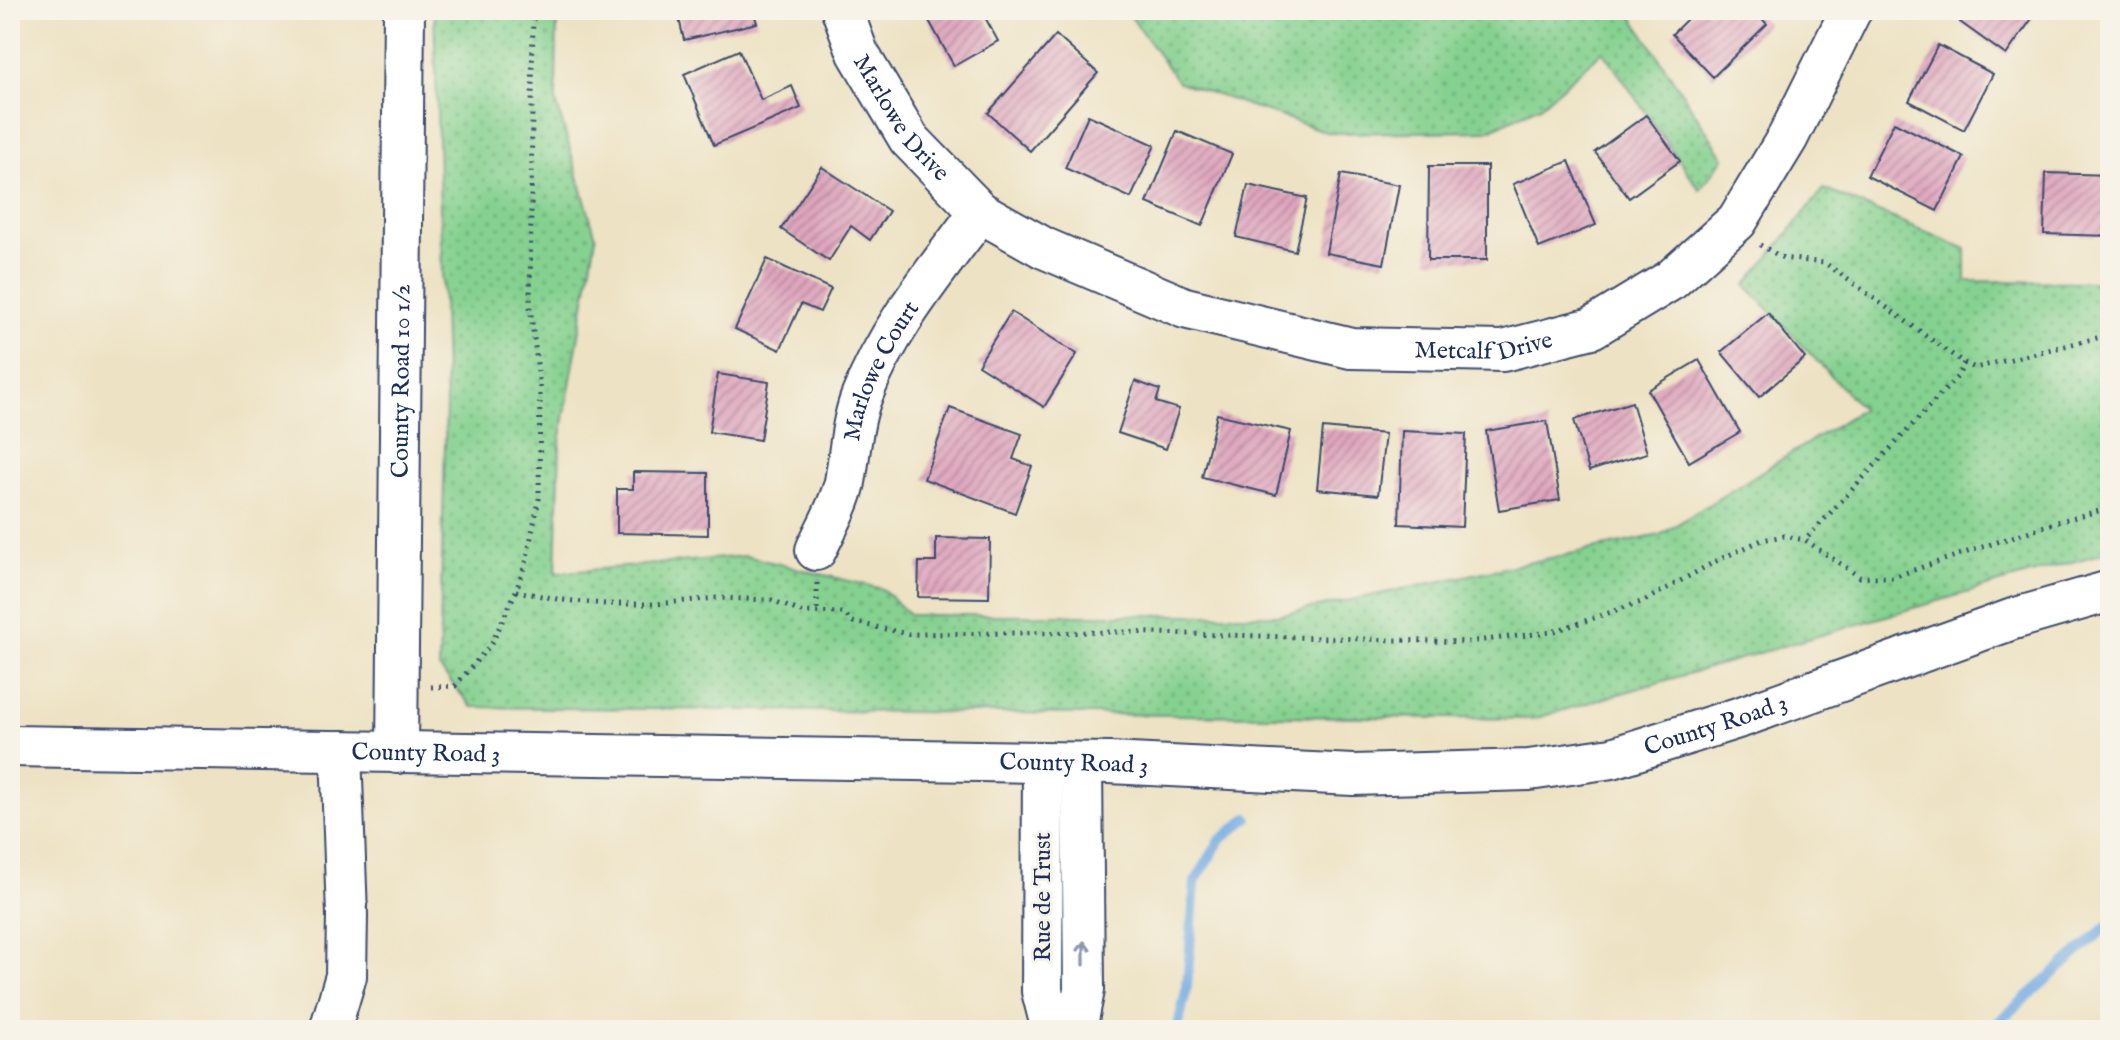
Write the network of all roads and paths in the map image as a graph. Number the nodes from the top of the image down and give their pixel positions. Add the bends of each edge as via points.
1 (404, 10) edge
2 (533, 10) edge
3 (842, 10) edge
4 (1851, 10) edge
5 (980, 212) junction
6 (1737, 221) junction
7 (2110, 337) edge
8 (1964, 363) junction
9 (2110, 508) edge
10 (1805, 540) junction
11 (816, 550) dead end
12 (516, 591) junction
13 (2110, 591) edge
14 (398, 687) junction
15 (10, 746) edge
16 (341, 751) junction
17 (397, 753) junction
18 (1043, 763) junction
19 (1082, 763) junction
20 (330, 1030) edge
21 (1052, 1030) edge
22 (1076, 1030) edge

1 - 14 street, County Road 10 1/2
2 - 12 path via 530,306 540,388 539,499
3 - 5 street, Marlowe Drive via 858,53 909,139
4 - 6 street, Metcalf Drive via 1788,137
5 - 6 street, Metcalf Drive via 1044,248 1185,308 1351,348 1503,351 1592,328 1671,280
5 - 11 street, Marlowe Court via 907,309 877,361 857,412 844,485
6 - 8 path via 1773,254 1825,263
7 - 8 path via 1975,368
8 - 10 path via 1958,376
9 - 10 path via 1893,577 1860,577
10 - 12 path via 1762,540 1644,601 1552,632 1467,642 1120,632 908,634 853,622 843,613 801,612 772,600 605,604
12 - 14 path via 492,643 455,686
13 - 19 street, County Road 3 via 2013,619 1612,758 1529,770 1353,775
14 - 17 street, County Road 10 1/2
15 - 16 street, County Road 3
16 - 17 street, County Road 3
16 - 20 street via 346,976
17 - 18 street, County Road 3
18 - 19 street, County Road 3
18 - 21 street, Rue de Trust via 1042,991
22 -> 19 street, Rue de Trust via 1084,990

